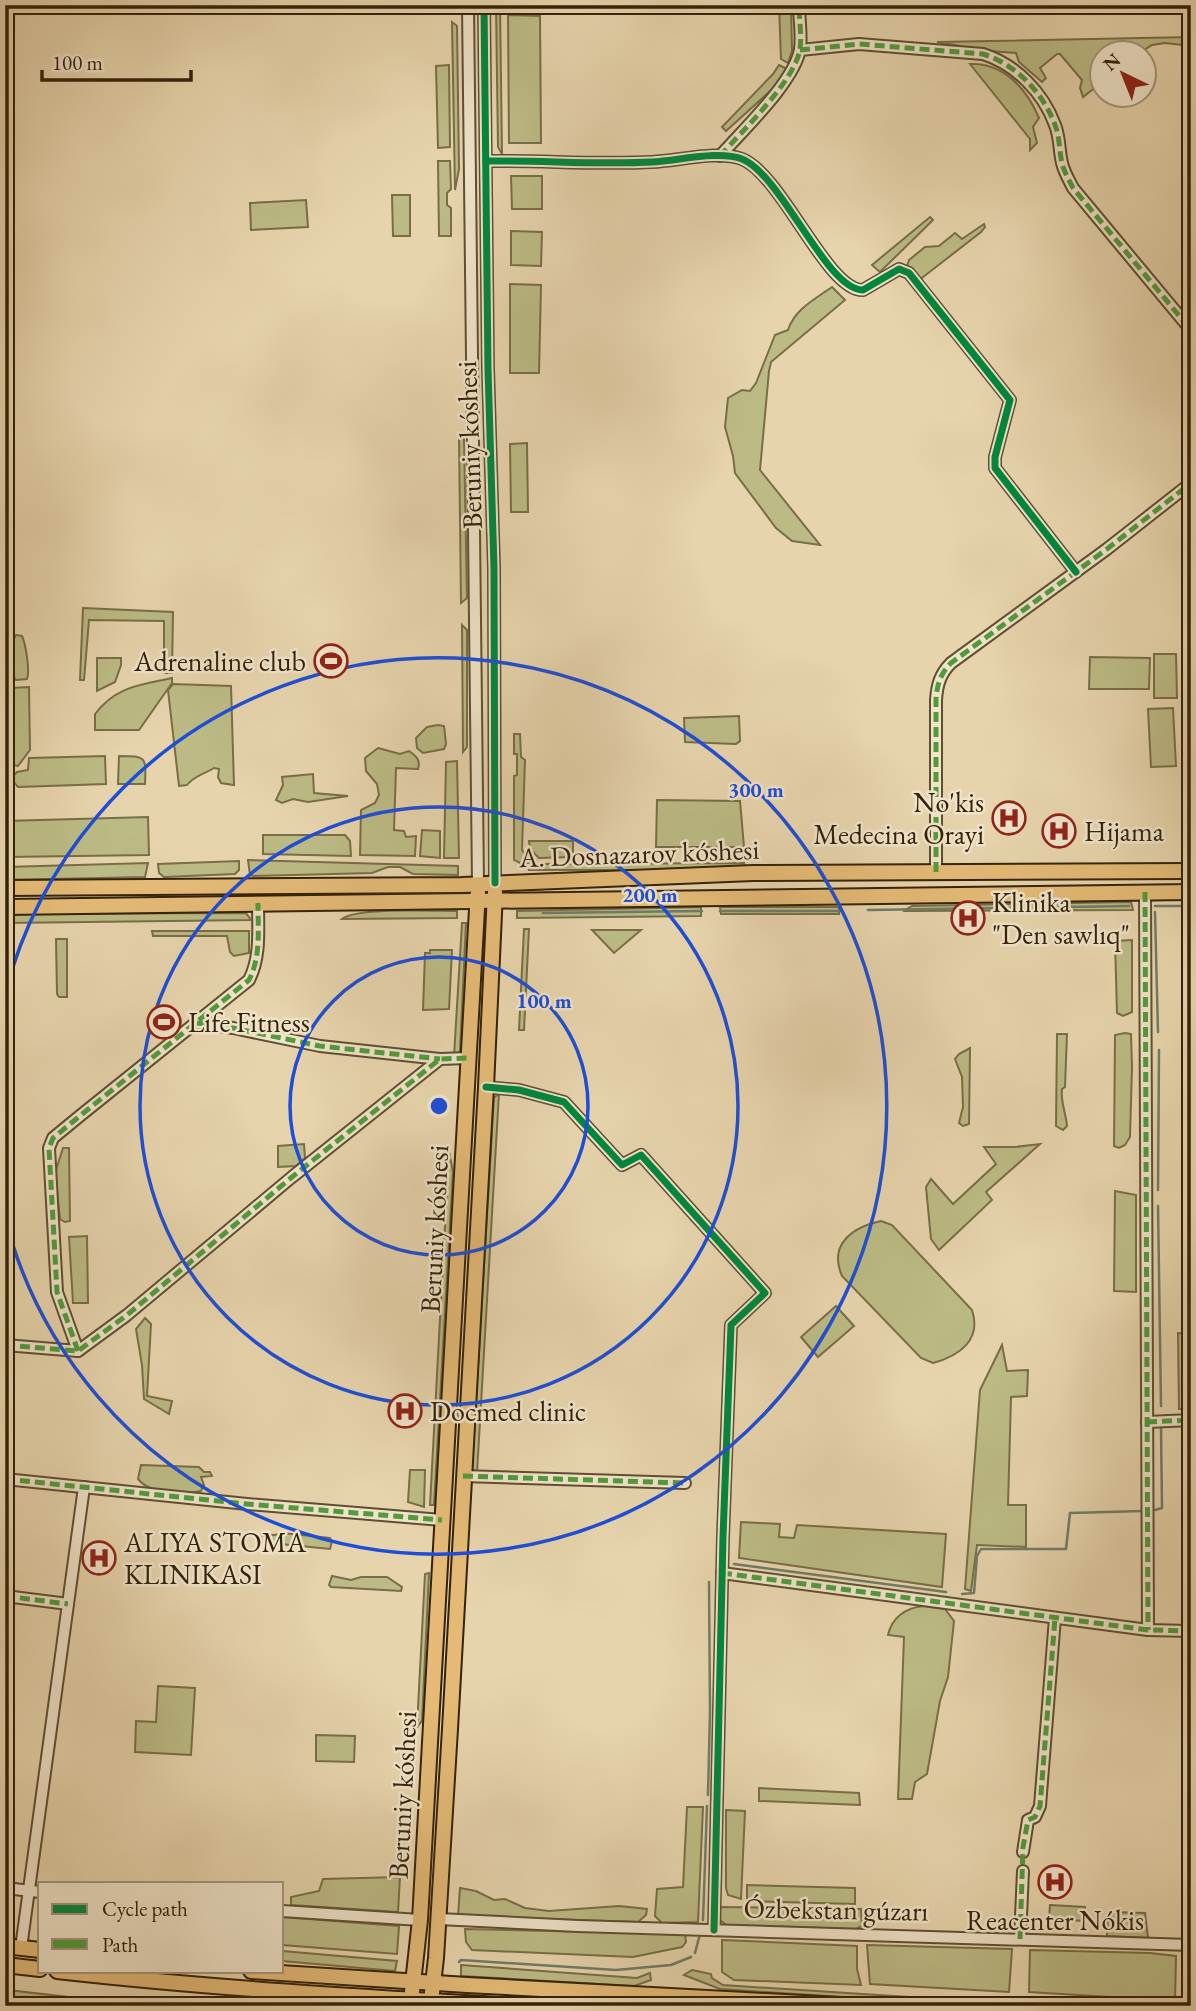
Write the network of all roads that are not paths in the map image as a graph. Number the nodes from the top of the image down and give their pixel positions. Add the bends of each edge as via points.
1 (468, 5) edge
2 (484, 5) edge
3 (799, 5) edge
4 (800, 50) junction
5 (720, 156) junction
6 (486, 161) junction
7 (1191, 330) edge
8 (488, 369) junction
9 (472, 370) junction
10 (1191, 483) edge
11 (1076, 572) junction
12 (477, 851) junction
13 (495, 851) junction
14 (1191, 871) edge
15 (936, 872) junction
16 (524, 882) junction
17 (478, 883) junction
18 (495, 883) junction
19 (454, 885) junction
20 (5, 888) edge
21 (1145, 892) junction
22 (1191, 892) edge
23 (526, 899) junction
24 (495, 900) junction
25 (454, 901) junction
26 (477, 901) junction
27 (258, 903) junction
28 (5, 907) edge
29 (476, 925) junction
30 (494, 925) junction
31 (197, 1023) junction
32 (468, 1058) junction
33 (440, 1059) junction
34 (486, 1087) junction
35 (5, 1345) edge
36 (78, 1351) junction
37 (449, 1405) junction
38 (467, 1407) junction
39 (1191, 1420) edge
40 (1147, 1422) junction
41 (463, 1476) junction
42 (5, 1479) edge
43 (685, 1483) dead end
44 (85, 1487) junction
45 (442, 1520) junction
46 (722, 1573) junction
47 (5, 1596) edge
48 (68, 1604) junction
49 (1055, 1618) junction
50 (1148, 1630) junction
51 (1191, 1631) edge
52 (1023, 1852) dead end
53 (1023, 1871) dead end
54 (5, 1888) edge
55 (34, 1892) edge
56 (284, 1911) edge
57 (439, 1919) junction
58 (420, 1920) junction
59 (714, 1930) junction
60 (1020, 1939) junction
61 (1191, 1945) edge
62 (5, 1946) edge
63 (21, 1948) junction
64 (38, 1950) edge
65 (417, 1958) junction
66 (436, 1958) junction
67 (5, 1965) edge
68 (38, 1969) edge
69 (66, 1972) edge
70 (267, 1972) edge
71 (414, 1981) junction
72 (433, 1983) junction
73 (431, 2001) junction
74 (411, 2003) edge
75 (515, 2006) edge
76 (858, 2006) edge

1 - 9 street, Beruniy kóshesi
2 - 6 street, Beruniy kóshesi
3 - 4 street
4 - 5 street via 782,86
4 - 7 street via 859,44 983,54 1002,60 1042,99 1056,126 1062,163 1073,188
5 - 6 street via 652,162
5 - 11 street via 741,159 771,184 846,284 863,290 900,270 909,273 1010,400 995,468
6 - 8 street, Beruniy kóshesi
8 - 9 street, Beruniy kóshesi
8 - 13 street, Beruniy kóshesi
9 - 12 street, Beruniy kóshesi
10 - 11 street
11 - 15 street via 942,672 936,700
12 - 13 street via 487,857
12 - 17 street, Beruniy kóshesi
13 - 18 street, Beruniy kóshesi
14 - 15 main road, A. Dosnazarov kóshesi
15 - 16 main road, A. Dosnazarov kóshesi
16 - 18 main road, A. Dosnazarov kóshesi
16 - 23 main road via 520,891
17 - 18 main road, A. Dosnazarov kóshesi
17 - 19 main road, A. Dosnazarov kóshesi
17 - 26 main road, Beruniy kóshesi
18 - 24 main road, Beruniy kóshesi
19 - 20 main road, A. Dosnazarov kóshesi
19 - 25 main road via 460,893
21 - 22 main road, A. Dosnazarov kóshesi
21 - 23 main road, A. Dosnazarov kóshesi
21 - 40 street
23 - 24 main road, A. Dosnazarov kóshesi
24 - 26 main road, A. Dosnazarov kóshesi
24 - 30 main road, Beruniy kóshesi
25 - 26 main road, A. Dosnazarov kóshesi
25 - 27 main road, A. Dosnazarov kóshesi
26 - 29 main road, Beruniy kóshesi
27 - 28 main road, A. Dosnazarov kóshesi
27 - 31 street via 257,954 250,981
29 - 30 main road via 487,921
29 - 32 main road, Beruniy kóshesi
30 - 34 main road, Beruniy kóshesi
31 - 33 street via 320,1046
31 - 36 street via 81,1115 49,1148 57,1292
32 - 33 street
32 - 37 main road, Beruniy kóshesi
33 - 36 street
34 - 38 main road, Beruniy kóshesi
34 - 46 street via 564,1102 622,1165 641,1155 765,1293 731,1325
35 - 36 street
37 - 38 main road
37 - 45 main road, Beruniy kóshesi
38 - 41 main road, Beruniy kóshesi
39 - 40 street
40 - 50 street
41 - 43 street
41 - 57 main road, Beruniy kóshesi
42 - 44 street
44 - 45 street
44 - 48 street
45 - 58 main road, Beruniy kóshesi
46 - 49 street
46 - 59 street
47 - 48 street
48 - 55 street
49 - 50 street
49 - 52 street via 1040,1805 1035,1817 1028,1820
50 - 51 street
53 - 60 street
54 - 55 street
55 - 63 street
56 - 58 street
57 - 59 street, Ózbekstan gúzarı
57 - 66 main road, Beruniy kóshesi
58 - 65 main road, Beruniy kóshesi
59 - 60 street, Ózbekstan gúzarı
60 - 61 street, Ózbekstan gúzarı
62 - 63 main road
63 - 64 main road
65 - 66 main road via 427,1965
65 - 71 main road, Beruniy kóshesi
66 - 72 main road, Beruniy kóshesi
67 - 68 main road
69 - 74 main road
70 - 71 main road
71 - 72 main road
71 - 74 main road, Beruniy kóshesi
72 - 73 main road, Beruniy kóshesi
72 - 76 main road
73 - 74 main road
73 - 75 main road

